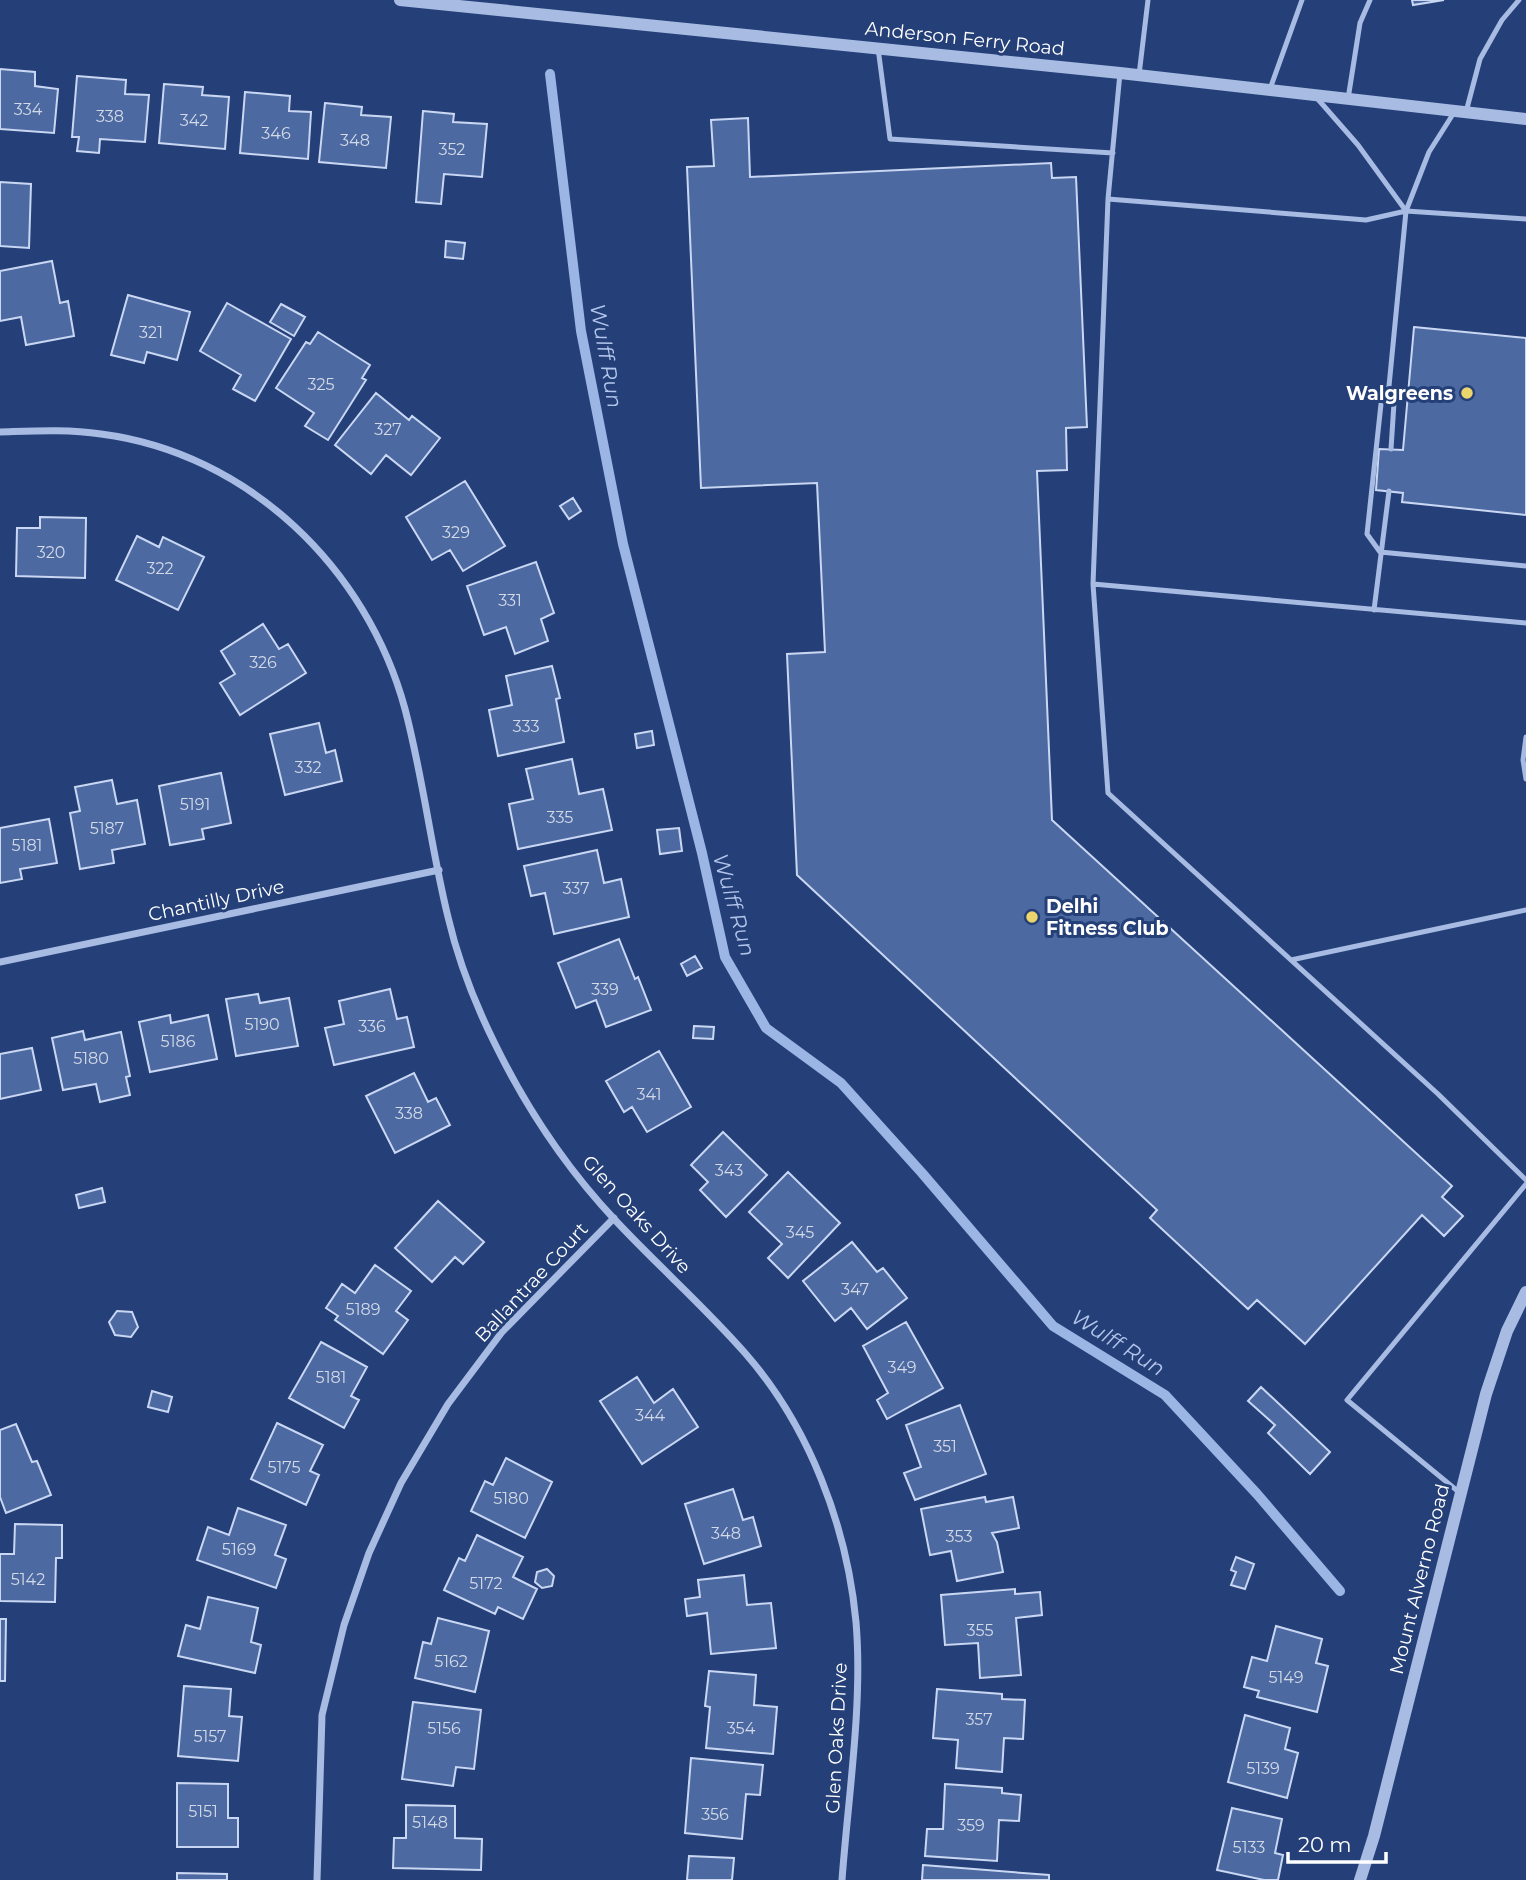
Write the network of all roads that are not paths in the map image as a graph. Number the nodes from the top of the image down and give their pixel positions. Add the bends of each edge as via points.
1 (400, 0) edge
2 (1148, 0) edge
3 (1302, 0) edge
4 (1370, 0) edge
5 (1518, 0) edge
6 (878, 48) junction
7 (1120, 73) junction
8 (1139, 75) junction
9 (1270, 90) junction
10 (1314, 95) junction
11 (1348, 99) junction
12 (1461, 112) junction
13 (1526, 119) edge
14 (1113, 153) junction
15 (1108, 199) junction
16 (1406, 211) junction
17 (1526, 219) edge
18 (1389, 386) junction
19 (0, 432) edge
20 (1391, 449) dead end
21 (1389, 491) dead end
22 (1380, 552) junction
23 (1526, 566) edge
24 (1093, 584) junction
25 (1374, 610) junction
26 (1526, 623) edge
27 (1526, 737) edge
28 (1526, 779) edge
29 (439, 870) junction
30 (1526, 910) edge
31 (1291, 960) junction
32 (0, 961) edge
33 (1526, 1182) edge
34 (614, 1218) junction
35 (1526, 1292) edge
36 (1460, 1493) junction
37 (317, 1880) edge
38 (842, 1880) edge
39 (1360, 1880) edge

1 - 6 street, Anderson Ferry Road
2 - 8 lane
3 - 9 lane
4 - 11 lane via 1360,23
5 - 12 lane via 1480,59
6 - 7 street, Anderson Ferry Road
6 - 14 lane via 890,139
7 - 8 street, Anderson Ferry Road
7 - 14 lane
8 - 9 street, Anderson Ferry Road
9 - 10 street, Anderson Ferry Road
10 - 11 street, Anderson Ferry Road
10 - 16 lane
11 - 12 street, Anderson Ferry Road
12 - 13 street, Anderson Ferry Road
12 - 16 lane via 1429,152
14 - 15 lane
15 - 16 lane via 1366,220
15 - 24 lane
16 - 17 lane
16 - 18 lane
18 - 20 lane via 1394,403
18 - 22 lane via 1381,404 1367,534
19 - 29 street, Glen Oaks Drive via 60,429 150,444 235,481 285,516 356,596 385,650 405,707
21 - 22 lane
22 - 23 lane
22 - 25 lane
24 - 25 lane
24 - 31 lane via 1108,793
25 - 26 lane
27 - 28 lane
29 - 32 street, Chantilly Drive
29 - 34 street, Glen Oaks Drive via 466,975 496,1045 535,1115
30 - 31 lane
31 - 33 lane via 1438,1094
33 - 36 lane via 1347,1400
34 - 37 street, Ballantrae Court via 502,1332 448,1404 401,1483 369,1553 344,1625 322,1714
34 - 38 street, Glen Oaks Drive via 746,1353 804,1442 828,1497 846,1558 856,1622 857,1688
35 - 36 street, Mount Alverno Road via 1486,1394
36 - 39 street, Mount Alverno Road

